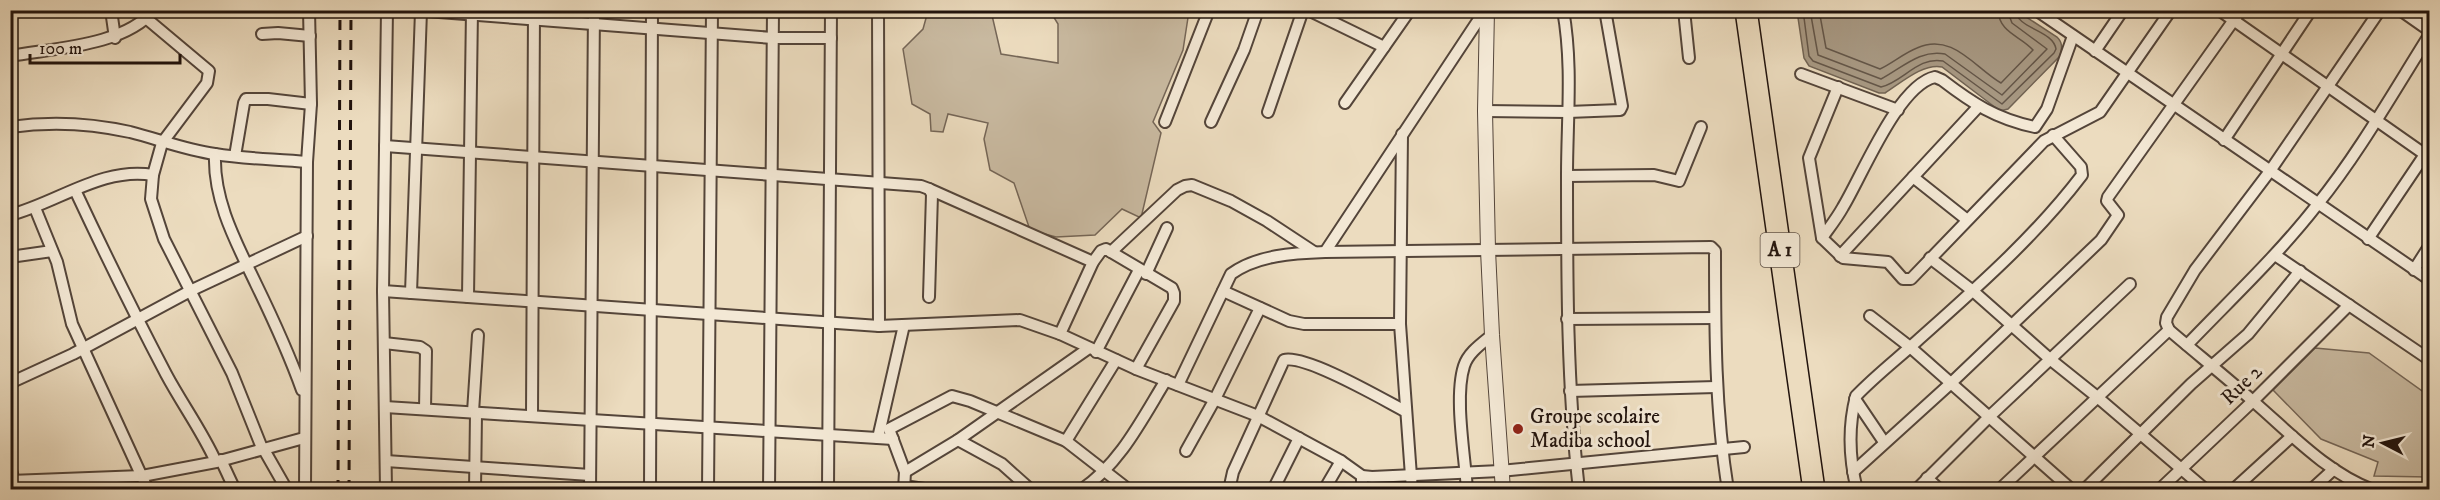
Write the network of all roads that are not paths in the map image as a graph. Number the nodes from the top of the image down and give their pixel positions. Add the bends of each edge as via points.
1 (111, 10) edge
2 (309, 10) edge
3 (387, 10) edge
4 (594, 10) edge
5 (652, 10) edge
6 (712, 10) edge
7 (773, 10) edge
8 (831, 10) edge
9 (878, 10) edge
10 (1209, 10) edge
11 (1258, 10) edge
12 (1303, 10) edge
13 (1308, 10) edge
14 (1410, 10) edge
15 (1563, 10) edge
16 (1605, 10) edge
17 (1684, 10) edge
18 (1732, 10) edge
19 (1746, 10) edge
20 (2123, 10) edge
21 (2171, 10) edge
22 (2218, 10) edge
23 (2241, 10) edge
24 (2311, 10) edge
25 (2380, 10) edge
26 (2400, 10) edge
27 (417, 11) edge
28 (2038, 11) edge
29 (1484, 12) edge
30 (472, 13) edge
31 (150, 15) edge
32 (534, 15) edge
33 (2234, 21) junction
34 (594, 24) junction
35 (652, 28) junction
36 (712, 33) junction
37 (2430, 33) edge
38 (262, 34) dead end
39 (310, 36) junction
40 (2073, 36) junction
41 (115, 38) junction
42 (772, 38) junction
43 (831, 38) junction
44 (1384, 47) junction
45 (2095, 51) junction
46 (2282, 54) junction
47 (10, 56) edge
48 (1689, 58) dead end
49 (2126, 73) junction
50 (1801, 74) dead end
51 (2328, 86) junction
52 (1838, 87) junction
53 (1345, 103) dead end
54 (310, 104) junction
55 (2174, 105) junction
56 (1978, 107) junction
57 (1898, 110) junction
58 (1485, 111) junction
59 (1268, 112) dead end
60 (1568, 112) junction
61 (2376, 120) junction
62 (1165, 122) dead end
63 (1211, 122) dead end
64 (10, 127) edge
65 (1701, 127) dead end
66 (2035, 127) junction
67 (1402, 134) junction
68 (2049, 138) junction
69 (2224, 140) junction
70 (162, 143) junction
71 (385, 146) junction
72 (417, 148) junction
73 (470, 152) junction
74 (2428, 153) edge
75 (215, 154) junction
76 (235, 156) junction
77 (533, 157) junction
78 (593, 161) junction
79 (307, 162) junction
80 (652, 166) junction
81 (711, 170) junction
82 (2270, 171) junction
83 (153, 175) junction
84 (772, 175) junction
85 (1567, 176) junction
86 (1913, 177) junction
87 (830, 179) junction
88 (879, 183) junction
89 (929, 189) junction
90 (75, 190) junction
91 (2318, 204) junction
92 (35, 208) junction
93 (10, 215) edge
94 (1966, 219) junction
95 (1167, 228) dead end
96 (307, 236) junction
97 (1822, 238) junction
98 (2368, 239) junction
99 (2430, 245) edge
100 (1568, 249) junction
101 (1488, 250) junction
102 (52, 251) junction
103 (1400, 251) junction
104 (1111, 252) junction
105 (1319, 252) junction
106 (2275, 255) junction
107 (1840, 256) junction
108 (10, 257) edge
109 (1930, 258) junction
110 (1093, 262) junction
111 (247, 264) junction
112 (2414, 270) junction
113 (2300, 271) junction
114 (1142, 272) junction
115 (2430, 280) edge
116 (2130, 284) dead end
117 (192, 290) junction
118 (383, 291) junction
119 (1223, 291) junction
120 (1973, 291) junction
121 (411, 293) junction
122 (468, 297) junction
123 (929, 297) dead end
124 (531, 302) junction
125 (2349, 305) junction
126 (592, 306) junction
127 (1260, 308) junction
128 (651, 310) junction
129 (710, 314) junction
130 (1870, 316) dead end
131 (1715, 318) junction
132 (137, 319) junction
133 (770, 319) junction
134 (1568, 319) junction
135 (829, 323) junction
136 (1400, 324) junction
137 (2012, 324) junction
138 (904, 325) junction
139 (879, 326) junction
140 (2169, 330) junction
141 (1060, 334) junction
142 (478, 335) dead end
143 (1492, 335) junction
144 (384, 343) junction
145 (2187, 345) junction
146 (1910, 347) junction
147 (84, 348) junction
148 (1093, 350) junction
149 (1116, 360) junction
150 (2051, 360) junction
151 (2430, 360) edge
152 (2212, 367) junction
153 (1136, 369) junction
154 (1166, 380) junction
155 (10, 383) edge
156 (1950, 384) junction
157 (1178, 385) junction
158 (1716, 387) junction
159 (1570, 391) junction
160 (2096, 396) junction
161 (305, 399) junction
162 (1215, 399) junction
163 (1855, 399) junction
164 (2253, 401) junction
165 (385, 407) junction
166 (425, 409) junction
167 (1405, 411) junction
168 (474, 412) junction
169 (999, 412) junction
170 (532, 416) junction
171 (1258, 416) junction
172 (1990, 416) junction
173 (591, 420) junction
174 (651, 424) junction
175 (709, 427) junction
176 (769, 431) junction
177 (2139, 434) junction
178 (828, 435) junction
179 (2292, 436) junction
180 (304, 438) junction
181 (878, 438) junction
182 (1299, 438) junction
183 (893, 439) junction
184 (958, 440) junction
185 (1066, 441) junction
186 (1884, 442) junction
187 (1744, 447) dead end
188 (262, 448) junction
189 (1721, 449) junction
190 (1186, 451) dead end
191 (2035, 457) junction
192 (218, 461) junction
193 (386, 461) junction
194 (1341, 461) junction
195 (1576, 462) junction
196 (10, 467) edge
197 (475, 467) junction
198 (2181, 468) junction
199 (2334, 469) junction
200 (1105, 471) junction
201 (1500, 471) junction
202 (905, 472) junction
203 (1853, 472) junction
204 (1466, 473) junction
205 (591, 475) junction
206 (142, 476) junction
207 (1362, 476) junction
208 (1411, 476) junction
209 (1927, 478) junction
210 (12, 481) edge
211 (77, 485) edge
212 (2358, 487) edge
213 (904, 488) edge
214 (148, 489) edge
215 (234, 489) edge
216 (287, 489) edge
217 (305, 489) edge
218 (386, 489) edge
219 (475, 489) edge
220 (590, 489) edge
221 (650, 489) edge
222 (708, 489) edge
223 (769, 489) edge
224 (828, 489) edge
225 (931, 489) edge
226 (1031, 489) edge
227 (1081, 489) edge
228 (1129, 489) edge
229 (1229, 489) edge
230 (1273, 489) edge
231 (1324, 489) edge
232 (1362, 489) edge
233 (1412, 489) edge
234 (1467, 489) edge
235 (1503, 489) edge
236 (1579, 489) edge
237 (1728, 489) edge
238 (1800, 489) edge
239 (1814, 489) edge
240 (1857, 489) edge
241 (1916, 489) edge
242 (1940, 489) edge
243 (1999, 489) edge
244 (2072, 489) edge
245 (2084, 489) edge
246 (2159, 489) edge
247 (2206, 489) edge
248 (2233, 489) edge
249 (2311, 489) edge
250 (2373, 489) edge

1 - 41 street
2 - 39 street
3 - 71 street
4 - 34 street
5 - 35 street
6 - 36 street
7 - 42 street
8 - 43 street
9 - 88 street
10 - 62 street
11 - 63 street
12 - 59 street
13 - 44 street
14 - 44 street
15 - 60 street
16 - 60 street via 1622,106 1617,112
17 - 48 street
18 - 238 highway, A 1
19 - 239 highway, A 1
20 - 45 street
21 - 49 street
22 - 33 street
23 - 33 street
24 - 46 street
25 - 51 street
26 - 37 street
27 - 30 street
27 - 72 street
28 - 40 street
29 - 58 street
29 - 67 street
30 - 32 street
30 - 73 street
31 - 41 street
31 - 70 street via 209,73 199,95
32 - 34 street
32 - 77 street
33 - 46 street
33 - 55 street
34 - 35 street
34 - 78 street
35 - 36 street
35 - 80 street
36 - 42 street
36 - 81 street
37 - 61 street
38 - 39 street
39 - 54 street
40 - 45 street
40 - 66 street via 2047,109
41 - 47 street
42 - 43 street
42 - 84 street
43 - 87 street
44 - 53 street
45 - 49 street
46 - 51 street
46 - 69 street
49 - 55 street
49 - 68 street via 2100,112
50 - 52 street
51 - 61 street
51 - 82 street
52 - 57 street
52 - 97 street via 1809,158
54 - 76 street via 246,99
54 - 79 street
55 - 69 street
55 - 137 street via 2108,198 2118,213 2108,231
56 - 57 street via 1935,77 1920,84
56 - 66 street
56 - 86 street
57 - 97 street
58 - 60 street
58 - 101 street
60 - 85 street
61 - 74 street
61 - 91 street
64 - 70 street via 68,123 130,132
65 - 85 street via 1679,182 1654,175
66 - 68 street
67 - 103 street
67 - 105 street
68 - 94 street
68 - 120 street via 2081,167 2082,175
69 - 82 street
70 - 75 street
70 - 83 street
71 - 72 street
71 - 118 street
72 - 73 street
72 - 121 street
73 - 77 street
73 - 122 street
74 - 98 street
75 - 76 street
75 - 111 street via 222,207
76 - 79 street
77 - 78 street
77 - 124 street
78 - 80 street
78 - 126 street
79 - 96 street
80 - 81 street
80 - 128 street
81 - 84 street
81 - 129 street
82 - 91 street
82 - 140 street via 2195,270 2167,317
83 - 90 street via 130,173
83 - 117 street via 152,199 158,224
84 - 87 street
84 - 133 street
85 - 100 street
86 - 94 street
86 - 107 street
87 - 88 street
87 - 135 street
88 - 89 street
88 - 139 street
89 - 110 street
89 - 123 street
90 - 92 street
90 - 132 street
91 - 98 street
91 - 106 street
92 - 93 street
92 - 102 street
94 - 109 street
95 - 114 street
96 - 111 street
96 - 161 street
97 - 107 street
98 - 112 street
99 - 112 street
100 - 101 street
100 - 131 street via 1712,248
100 - 134 street
101 - 103 street
101 - 143 street
102 - 108 street
102 - 147 street via 70,317
103 - 105 street
103 - 136 street
104 - 105 street via 1177,190 1192,185 1231,201
104 - 110 street via 1101,251
104 - 114 street
105 - 119 street via 1246,265 1231,274
106 - 113 street
106 - 145 street
107 - 109 street via 1888,262 1905,280 1913,277
109 - 120 street
110 - 141 street
111 - 117 street
111 - 161 street
112 - 115 street
113 - 125 street
113 - 152 street via 2248,334
114 - 148 street
114 - 153 street via 1172,288 1175,297
116 - 150 street
117 - 132 street
117 - 188 street
118 - 121 street
118 - 144 street
119 - 127 street
119 - 157 street
120 - 137 street
120 - 146 street
121 - 122 street
122 - 124 street
124 - 126 street
124 - 170 street
125 - 151 street
125 - 164 street, Rue 2
126 - 128 street
126 - 173 street
127 - 136 street via 1304,324
127 - 162 street
128 - 129 street
128 - 174 street
129 - 133 street
129 - 175 street
130 - 146 street
131 - 134 street
131 - 158 street
132 - 147 street
132 - 192 street
133 - 135 street
133 - 176 street
134 - 159 street
135 - 139 street
135 - 178 street
136 - 167 street
137 - 150 street
137 - 156 street
138 - 139 street
138 - 141 street via 1020,320
138 - 181 street
140 - 145 street
140 - 160 street
141 - 148 street
142 - 168 street
143 - 201 street
143 - 204 street via 1470,354 1461,379
144 - 165 street
144 - 166 street via 424,348
145 - 152 street
146 - 156 street
146 - 163 street
147 - 155 street
147 - 206 street
148 - 149 street
148 - 169 street
149 - 153 street
149 - 185 street
150 - 160 street
150 - 172 street
152 - 164 street
152 - 177 street
153 - 154 street
154 - 157 street
154 - 200 street
156 - 172 street
156 - 186 street
157 - 162 street
158 - 159 street
158 - 189 street
159 - 195 street
160 - 177 street
160 - 191 street
161 - 180 street
162 - 171 street
162 - 190 street
163 - 186 street
163 - 203 street via 1851,412
164 - 179 street
164 - 198 street, Rue 2
165 - 166 street
165 - 193 street
166 - 168 street
167 - 171 street via 1321,368 1291,359 1284,360
167 - 208 street
168 - 170 street
168 - 197 street
169 - 183 street via 947,397 889,429
169 - 184 street
169 - 185 street
170 - 173 street
171 - 182 street
171 - 229 street
172 - 191 street
172 - 209 street
173 - 174 street
173 - 205 street
174 - 175 street
174 - 221 street
175 - 176 street
175 - 222 street
176 - 178 street
176 - 223 street
177 - 198 street
177 - 245 street
178 - 181 street
178 - 224 street
179 - 199 street
179 - 248 street
180 - 188 street
180 - 217 street
181 - 183 street
182 - 194 street
182 - 230 street
183 - 202 street
184 - 202 street
184 - 226 street via 1002,464
185 - 200 street
186 - 203 street
187 - 189 street
188 - 192 street
188 - 216 street
189 - 195 street
189 - 237 street
191 - 243 street
191 - 244 street
192 - 206 street
192 - 215 street
193 - 197 street
193 - 218 street
194 - 207 street
194 - 231 street
195 - 201 street
195 - 236 street
196 - 210 street
197 - 205 street
197 - 219 street
198 - 246 street, Rue 2
198 - 247 street
199 - 212 street
199 - 249 street
200 - 227 street
200 - 228 street
201 - 204 street
201 - 235 street
202 - 213 street
203 - 240 street
204 - 208 street
204 - 234 street
205 - 220 street
206 - 211 street
206 - 214 street
207 - 208 street
207 - 232 street
208 - 233 street
209 - 241 street
209 - 242 street
210 - 211 street
212 - 250 street
213 - 225 street

